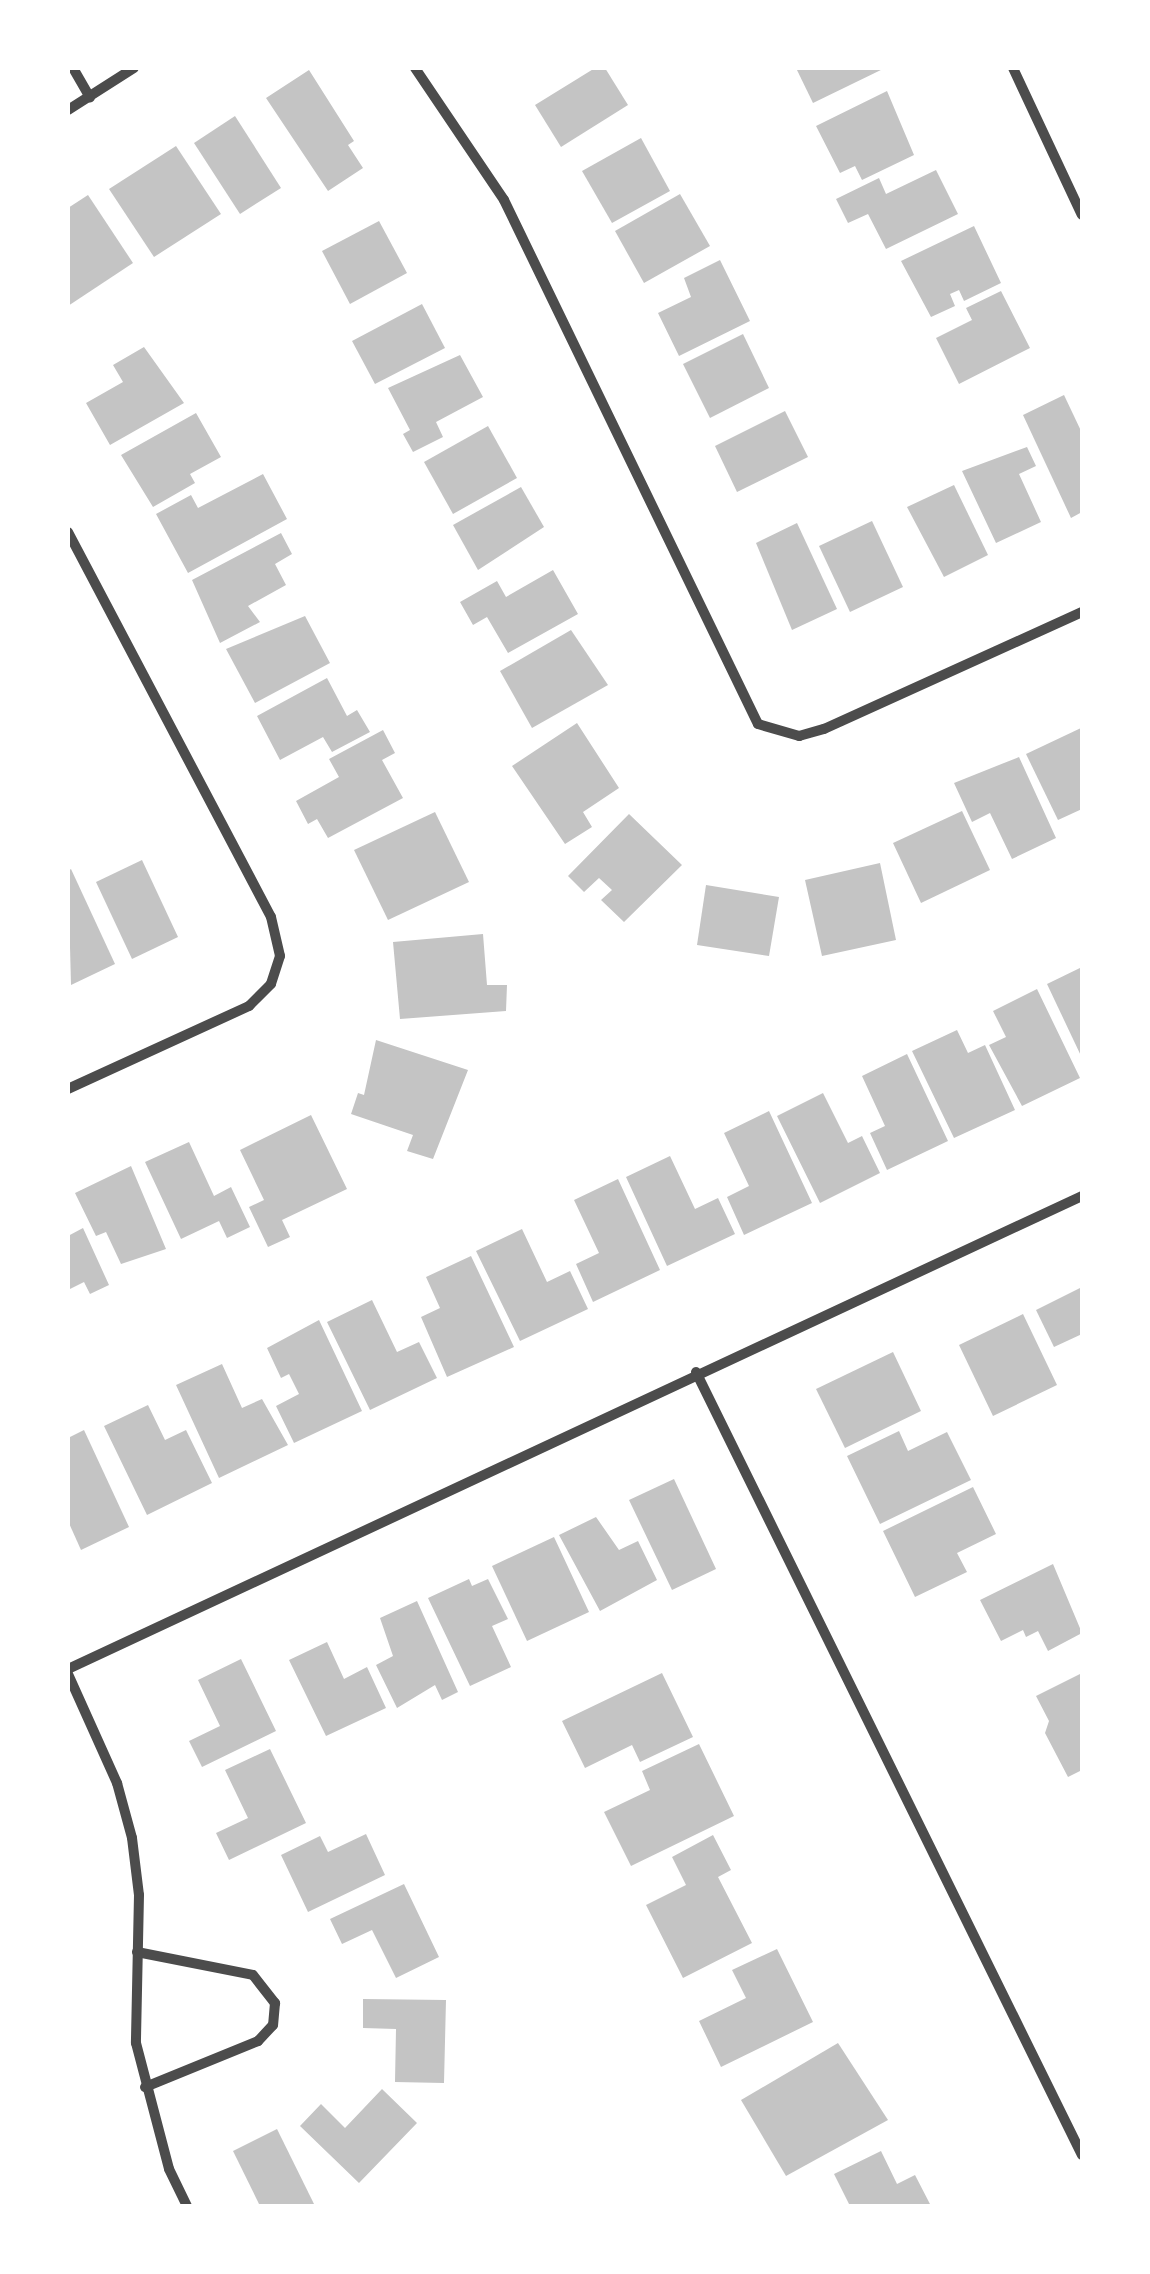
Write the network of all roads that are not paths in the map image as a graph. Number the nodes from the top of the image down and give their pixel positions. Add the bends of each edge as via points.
1 (73, 68) edge
2 (134, 68) edge
3 (415, 68) edge
4 (1013, 68) edge
5 (90, 98) junction
6 (68, 110) edge
7 (1082, 215) edge
8 (68, 532) edge
9 (1082, 612) edge
10 (68, 1089) edge
11 (1082, 1196) edge
12 (696, 1372) junction
13 (68, 1672) edge
14 (137, 1952) junction
15 (145, 2087) junction
16 (1082, 2155) edge
17 (186, 2206) edge

1 - 5 street
2 - 5 street
3 - 9 street via 504,200 758,724 798,736 824,729
4 - 7 street
5 - 6 street
8 - 10 street via 271,917 280,956 270,984 249,1006
11 - 12 street via 860,1305
12 - 13 street
12 - 16 street
13 - 14 street via 118,1783 132,1838
14 - 15 street via 135,2020
14 - 15 street via 248,1973 266,1984 276,2003 272,2025 258,2040
15 - 17 street

